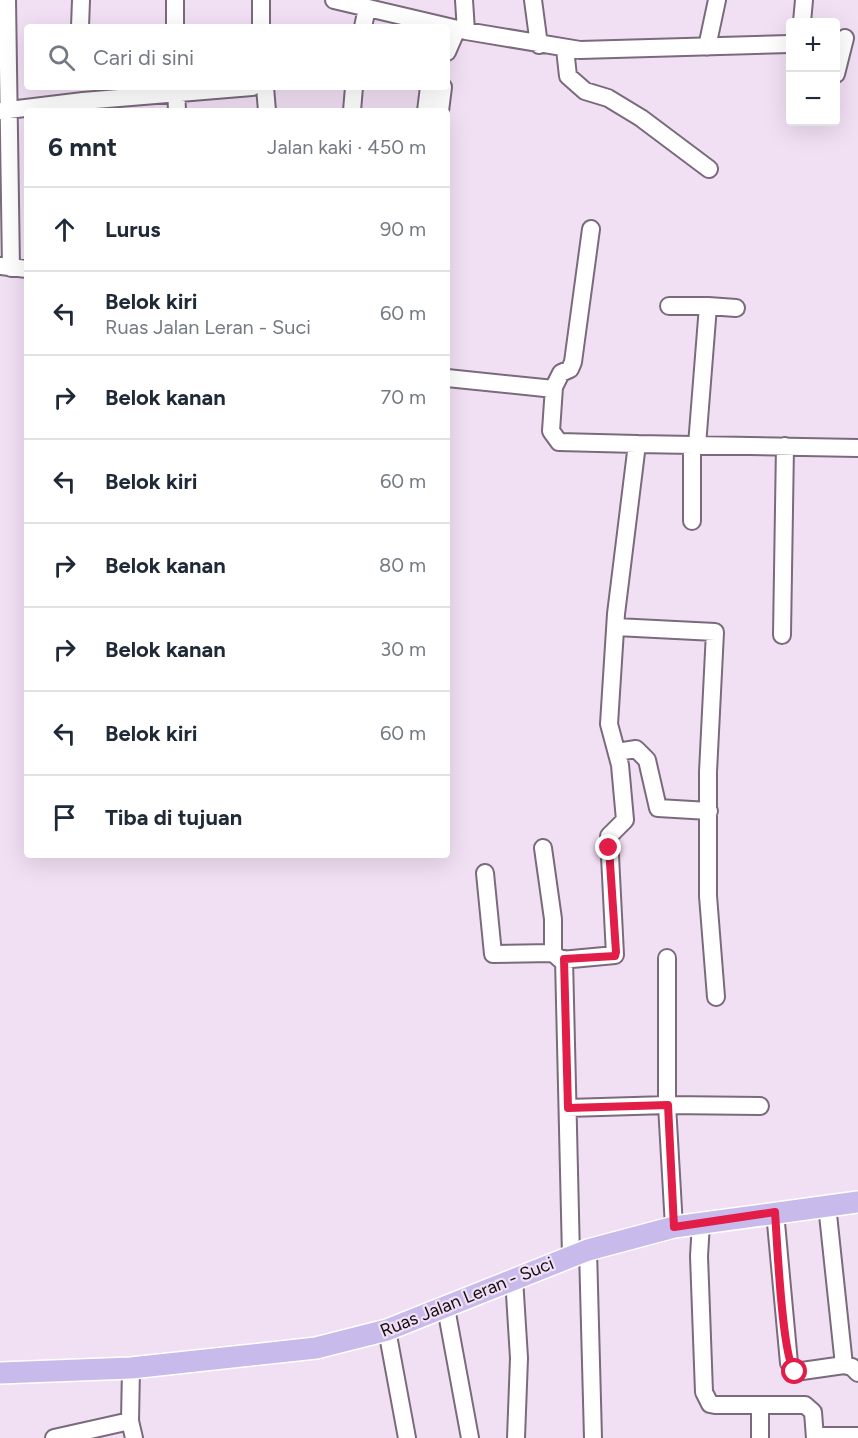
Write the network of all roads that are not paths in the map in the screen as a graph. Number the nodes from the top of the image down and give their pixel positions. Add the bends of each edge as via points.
1 (7, 0) edge
2 (81, 0) edge
3 (175, 0) edge
4 (261, 0) edge
5 (334, 0) edge
6 (464, 0) edge
7 (533, 0) edge
8 (717, 0) edge
9 (804, 0) edge
10 (395, 7) edge
11 (367, 8) junction
12 (802, 18) edge
13 (80, 24) edge
14 (175, 24) edge
15 (261, 24) edge
16 (364, 24) edge
17 (445, 24) edge
18 (450, 26) edge
19 (462, 30) junction
20 (846, 38) edge
21 (786, 44) edge
22 (539, 45) junction
23 (707, 47) junction
24 (450, 48) edge
25 (565, 49) junction
26 (837, 72) edge
27 (176, 90) edge
28 (265, 90) edge
29 (354, 90) edge
30 (429, 90) edge
31 (443, 90) edge
32 (83, 100) edge
33 (24, 108) edge
34 (26, 108) edge
35 (177, 108) edge
36 (267, 108) edge
37 (352, 108) edge
38 (426, 108) edge
39 (440, 108) edge
40 (5, 111) edge
41 (709, 169) dead end
42 (591, 229) dead end
43 (13, 268) edge
44 (669, 306) dead end
45 (708, 306) junction
46 (736, 308) dead end
47 (450, 378) edge
48 (554, 389) junction
49 (637, 444) junction
50 (694, 445) junction
51 (785, 446) junction
52 (858, 448) edge
53 (692, 521) dead end
54 (616, 627) junction
55 (782, 635) dead end
56 (616, 752) junction
57 (708, 811) junction
58 (543, 848) dead end
59 (485, 873) dead end
60 (559, 956) junction
61 (667, 958) dead end
62 (716, 997) dead end
63 (668, 1105) junction
64 (760, 1106) dead end
65 (568, 1108) junction
66 (858, 1202) edge
67 (826, 1205) junction
68 (775, 1212) junction
69 (700, 1223) junction
70 (674, 1227) junction
71 (580, 1253) junction
72 (514, 1278) junction
73 (446, 1308) junction
74 (387, 1330) junction
75 (130, 1368) junction
76 (851, 1369) edge
77 (0, 1373) edge
78 (760, 1406) junction
79 (130, 1421) junction
80 (858, 1436) edge
81 (815, 1437) edge
82 (54, 1438) edge
83 (134, 1438) edge
84 (407, 1438) edge
85 (470, 1438) edge
86 (516, 1438) edge
87 (593, 1438) edge
88 (760, 1438) edge

1 - 40 street
2 - 13 street
3 - 14 street
4 - 15 street
5 - 11 street
6 - 19 street
7 - 22 street
8 - 23 street
9 - 12 street
10 - 11 street
10 - 17 street
11 - 16 street
18 - 19 street
19 - 22 street
19 - 24 street
20 - 26 street
21 - 23 street
22 - 25 street
23 - 25 street
25 - 41 street via 568,76 585,91 608,98 641,118
27 - 32 street
27 - 35 street
28 - 36 street
29 - 37 street
30 - 38 street
31 - 39 street
32 - 34 street
33 - 40 street
40 - 43 street
42 - 48 street via 573,362 570,369 561,373
44 - 45 street
45 - 46 street
45 - 50 street
47 - 48 street
48 - 49 street via 552,430 559,442
49 - 50 street
49 - 54 street
50 - 51 street
50 - 53 street
51 - 52 street
51 - 55 street
54 - 56 street via 609,724
54 - 57 street via 715,632
56 - 57 street via 636,749 647,760 658,808
56 - 60 street via 624,789 625,820 609,836 615,956
57 - 62 street via 708,896
58 - 60 street
59 - 60 street via 493,954
60 - 65 street
61 - 63 street
63 - 64 street
63 - 65 street
63 - 70 street
65 - 71 street
66 - 67 main road, Ruas Jalan Leran - Suci
67 - 68 main road, Ruas Jalan Leran - Suci
67 - 76 street
68 - 69 main road, Ruas Jalan Leran - Suci
68 - 76 street via 792,1369
69 - 70 main road, Ruas Jalan Leran - Suci
69 - 78 street via 704,1392 710,1404
70 - 71 main road, Ruas Jalan Leran - Suci
71 - 72 main road, Ruas Jalan Leran - Suci
71 - 87 street
72 - 73 main road, Ruas Jalan Leran - Suci
72 - 86 street via 519,1358
73 - 74 main road, Ruas Jalan Leran - Suci
73 - 85 street
74 - 75 main road, Ruas Jalan Leran - Suci via 316,1348
74 - 84 street
75 - 77 main road, Ruas Jalan Leran - Suci
75 - 79 street
78 - 81 street via 805,1405 813,1412
78 - 88 street
79 - 82 street
79 - 83 street
80 - 81 street

